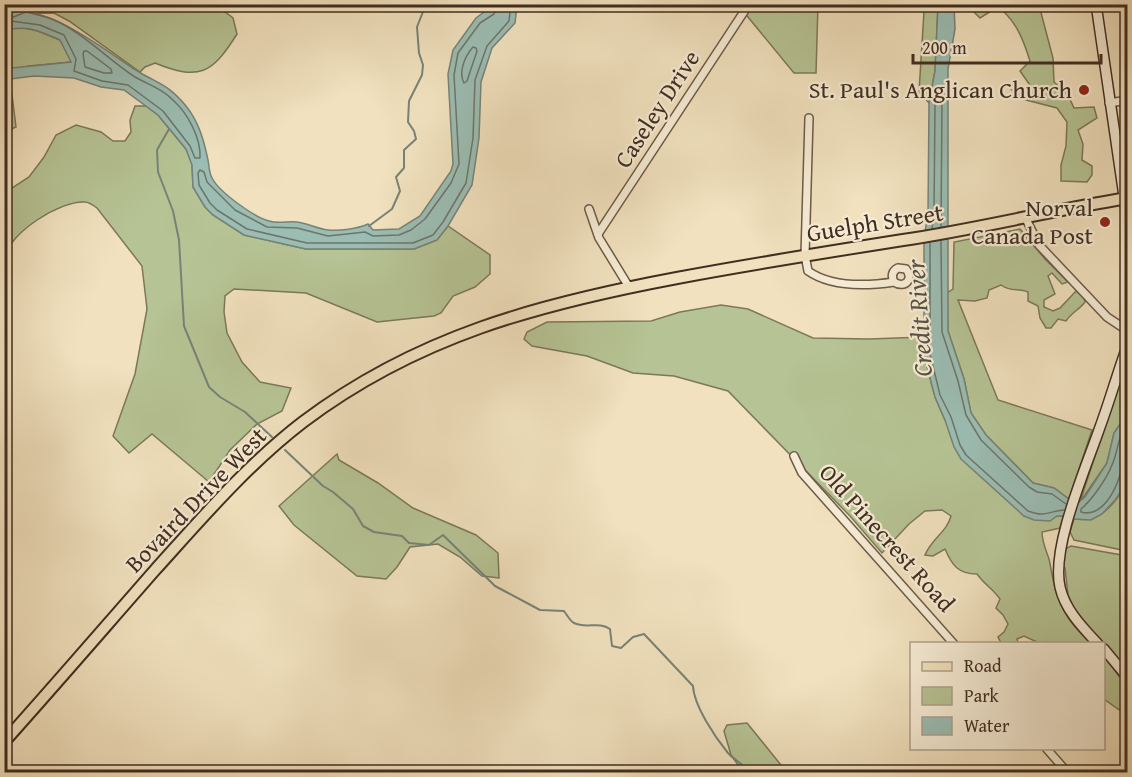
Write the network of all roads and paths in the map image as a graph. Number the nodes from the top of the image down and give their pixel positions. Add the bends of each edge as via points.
1 (749, 4) edge
2 (1096, 4) edge
3 (1128, 100) edge
4 (1110, 103) junction
5 (809, 118) dead end
6 (1126, 199) edge
7 (589, 208) dead end
8 (1025, 217) junction
9 (1128, 224) edge
10 (598, 234) junction
11 (805, 255) junction
12 (894, 282) dead end
13 (629, 287) junction
14 (1128, 331) edge
15 (1128, 344) edge
16 (794, 456) dead end
17 (952, 642) edge
18 (1096, 642) edge
19 (1105, 650) edge
20 (1128, 678) edge
21 (4, 742) edge
22 (1048, 750) edge
23 (1067, 772) edge

1 - 10 street, Caseley Drive
2 - 4 main road
3 - 4 street
4 - 6 main road
5 - 11 street
6 - 8 main road, Guelph Street
6 - 9 main road
7 - 10 street
8 - 11 main road, Guelph Street
8 - 14 street via 1039,245 1107,317
10 - 13 street
11 - 12 street via 808,271 817,277 856,284
11 - 13 main road, Guelph Street
13 - 21 main road, Bovaird Drive West via 498,320 430,346 357,385 299,425 194,525
15 - 18 main road via 1059,556 1060,588 1071,611
16 - 17 street, Old Pinecrest Road via 802,472
19 - 20 main road
22 - 23 street

